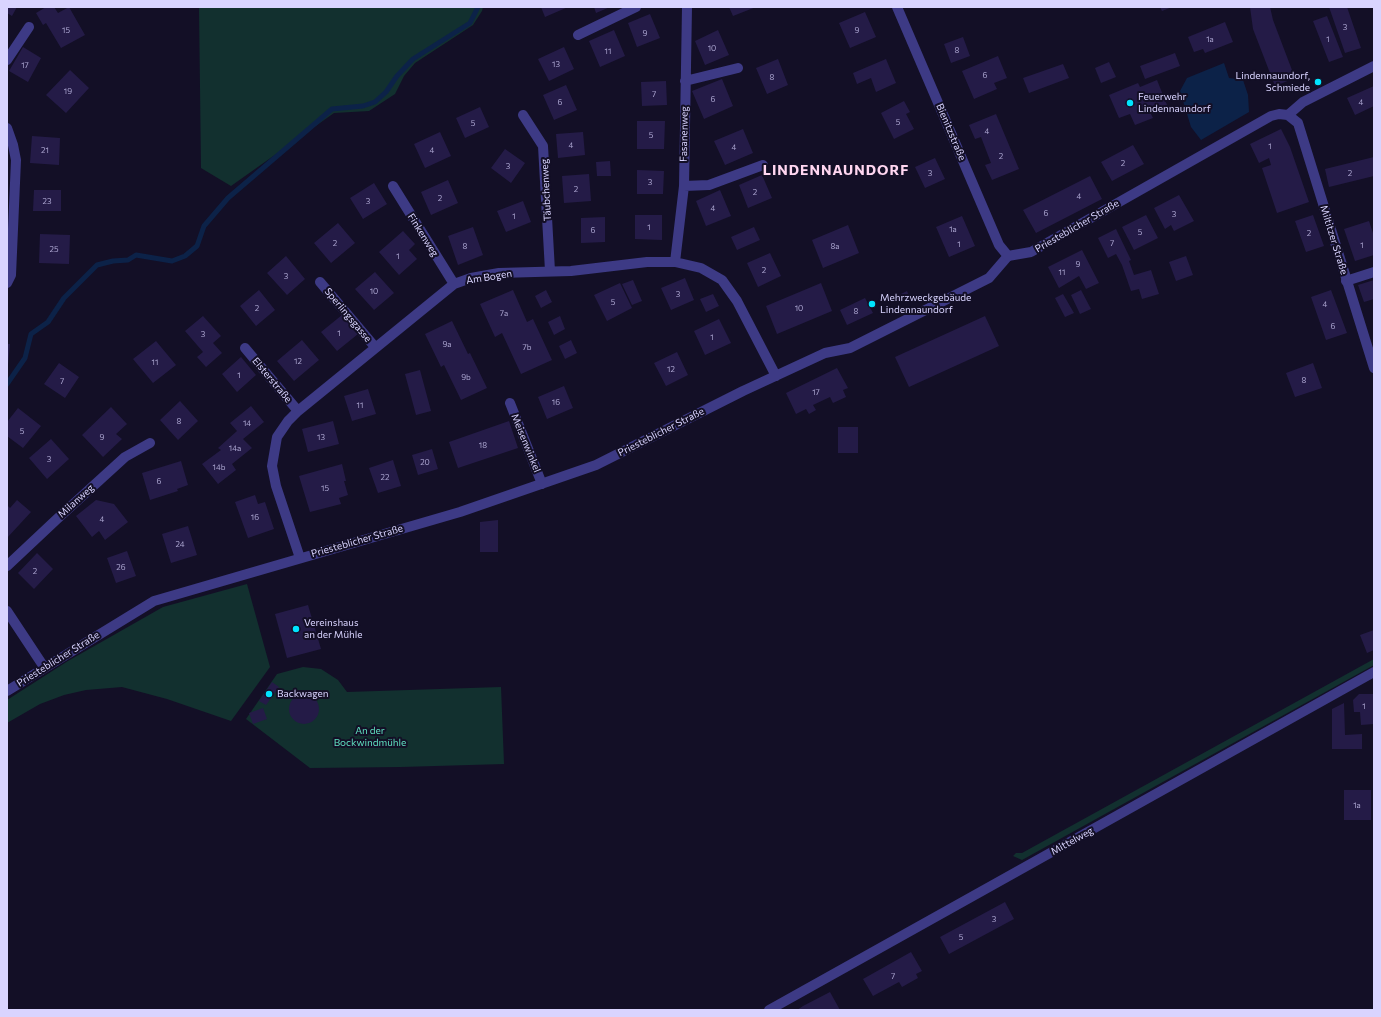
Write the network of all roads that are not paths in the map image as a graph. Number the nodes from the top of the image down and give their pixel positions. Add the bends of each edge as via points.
1 (636, 7) edge
2 (687, 7) edge
3 (897, 7) edge
4 (29, 27) dead end
5 (578, 35) dead end
6 (7, 60) edge
7 (1374, 66) edge
8 (738, 68) dead end
9 (685, 81) junction
10 (523, 115) dead end
11 (1288, 115) junction
12 (7, 128) edge
13 (763, 165) dead end
14 (393, 186) dead end
15 (684, 186) junction
16 (1008, 256) junction
17 (675, 262) junction
18 (550, 271) junction
19 (1374, 272) edge
20 (1346, 281) junction
21 (320, 282) dead end
22 (7, 284) edge
23 (454, 284) junction
24 (375, 347) junction
25 (246, 348) dead end
26 (1374, 368) edge
27 (776, 376) junction
28 (510, 403) dead end
29 (298, 411) junction
30 (150, 443) dead end
31 (542, 484) junction
32 (300, 558) junction
33 (7, 566) edge
34 (7, 611) edge
35 (44, 667) junction
36 (1374, 672) edge
37 (7, 691) edge
38 (769, 1010) edge

1 - 5 street
2 - 9 street, Fasanenweg
3 - 16 street, Bienitzstraße via 999,245
4 - 6 street
7 - 11 street via 1303,102
8 - 9 street
9 - 15 street, Fasanenweg
10 - 18 street, Täubchenweg via 543,146
11 - 16 street, Priesteblicher Straße via 1271,116 1031,252
11 - 20 street, Miltitzer Straße via 1298,123
12 - 22 street via 16,160 11,275
13 - 15 street via 709,185
14 - 23 street, Finkenweg
15 - 17 street, Fasanenweg
16 - 27 street, Priesteblicher Straße via 989,278 850,348 825,353
17 - 18 street, Am Bogen via 647,262
17 - 27 street, Am Bogen via 701,268 722,280 737,300
18 - 23 street, Am Bogen via 499,273
19 - 20 street
20 - 26 street, Miltitzer Straße
21 - 24 street, Sperlingsgasse
23 - 24 street, Am Bogen
24 - 29 street, Am Bogen
25 - 29 street, Elsterstraße
27 - 31 street, Priesteblicher Straße via 596,465
28 - 31 street, Meisenwinkel
29 - 32 street, Am Bogen via 277,437 272,466
30 - 33 street, Milanweg via 125,456
31 - 32 street, Priesteblicher Straße via 460,512
32 - 35 street, Priesteblicher Straße via 154,601
34 - 35 street
35 - 37 street, Priesteblicher Straße
36 - 38 street, Mittelweg

